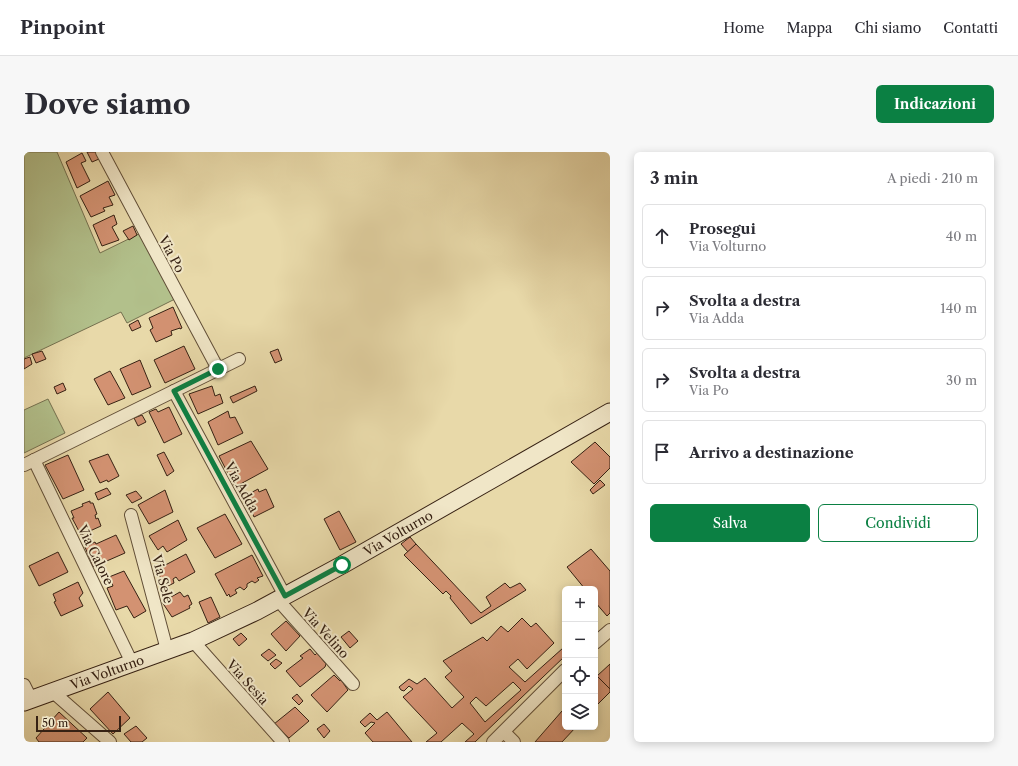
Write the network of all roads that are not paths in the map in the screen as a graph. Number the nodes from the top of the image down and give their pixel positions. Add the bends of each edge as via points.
1 (102, 152) edge
2 (239, 359) dead end
3 (218, 369) junction
4 (174, 391) junction
5 (610, 412) edge
6 (29, 462) edge
7 (131, 515) dead end
8 (281, 598) junction
9 (610, 630) edge
10 (598, 640) edge
11 (193, 641) junction
12 (167, 650) junction
13 (132, 662) junction
14 (562, 673) edge
15 (353, 684) dead end
16 (53, 692) junction
17 (26, 695) edge
18 (504, 732) junction
19 (110, 742) edge
20 (283, 742) edge
21 (494, 742) edge
22 (514, 742) edge

1 - 3 street, Via Po
2 - 3 street
3 - 4 street
4 - 6 street
4 - 8 street, Via Adda
5 - 8 street, Via Volturno
6 - 13 street, Via Calore
7 - 12 street, Via Sele
8 - 11 street, Via Volturno
8 - 15 street, Via Velino
9 - 10 street
11 - 12 street, Via Volturno
11 - 20 street, Via Sesia
12 - 13 street, Via Volturno
13 - 16 street, Via Volturno
14 - 18 street
16 - 17 street, Via Volturno
16 - 19 street
18 - 21 street
18 - 22 street

